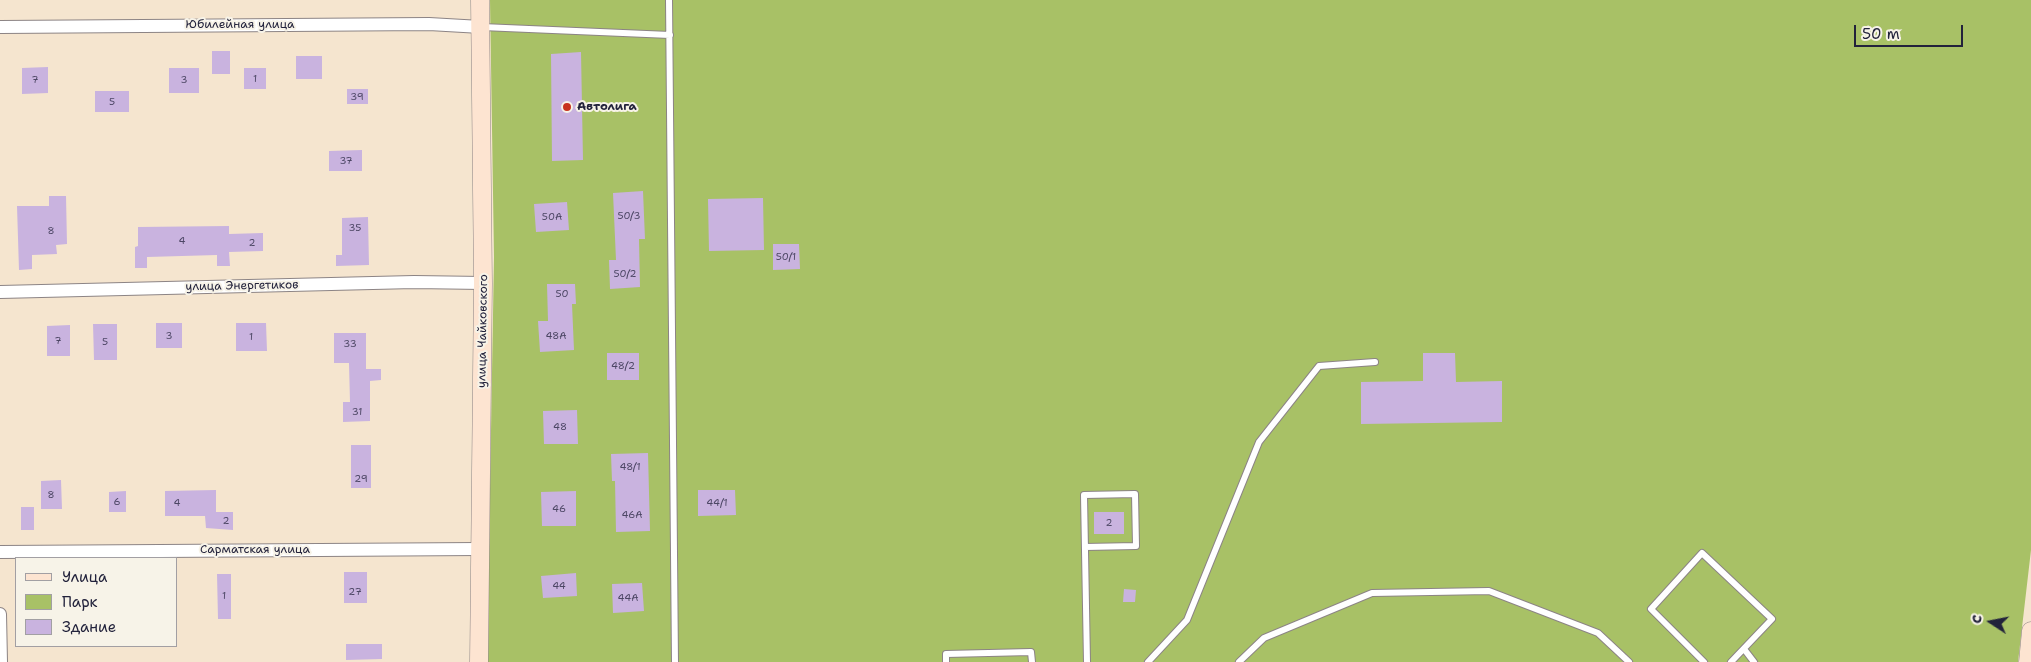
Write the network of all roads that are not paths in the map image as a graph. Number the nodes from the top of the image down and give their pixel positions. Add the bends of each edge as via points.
1 (480, 0) edge
2 (669, 0) edge
3 (0, 27) edge
4 (481, 27) junction
5 (670, 35) junction
6 (483, 282) junction
7 (0, 292) edge
8 (1375, 362) dead end
9 (1085, 547) junction
10 (480, 548) junction
11 (0, 552) edge
12 (0, 614) edge
13 (2031, 631) edge
14 (1744, 648) junction
15 (1, 662) edge
16 (479, 662) edge
17 (675, 662) edge
18 (946, 662) edge
19 (1032, 662) edge
20 (1087, 662) edge
21 (1148, 662) edge
22 (1239, 662) edge
23 (1628, 662) edge
24 (1704, 662) edge
25 (1731, 662) edge
26 (1754, 662) edge
27 (2028, 662) edge

1 - 4 street, улица Чайковского
2 - 5 lane
3 - 4 street, Юбилейная улица via 429,24
4 - 5 lane
4 - 6 street, улица Чайковского
5 - 17 lane
6 - 7 street, улица Энергетиков
6 - 10 street, улица Чайковского
8 - 21 lane via 1319,366 1259,442 1187,620
9 - 9 lane via 1084,495 1135,494 1136,546
9 - 20 lane
10 - 11 street, Сарматская улица
10 - 16 street, улица Чайковского
12 - 15 street
13 - 27 street
14 - 24 lane via 1772,620 1702,553 1651,609
14 - 25 lane
14 - 26 lane
18 - 19 lane via 946,654 1032,652
22 - 23 lane via 1264,638 1372,593 1489,591 1598,633

